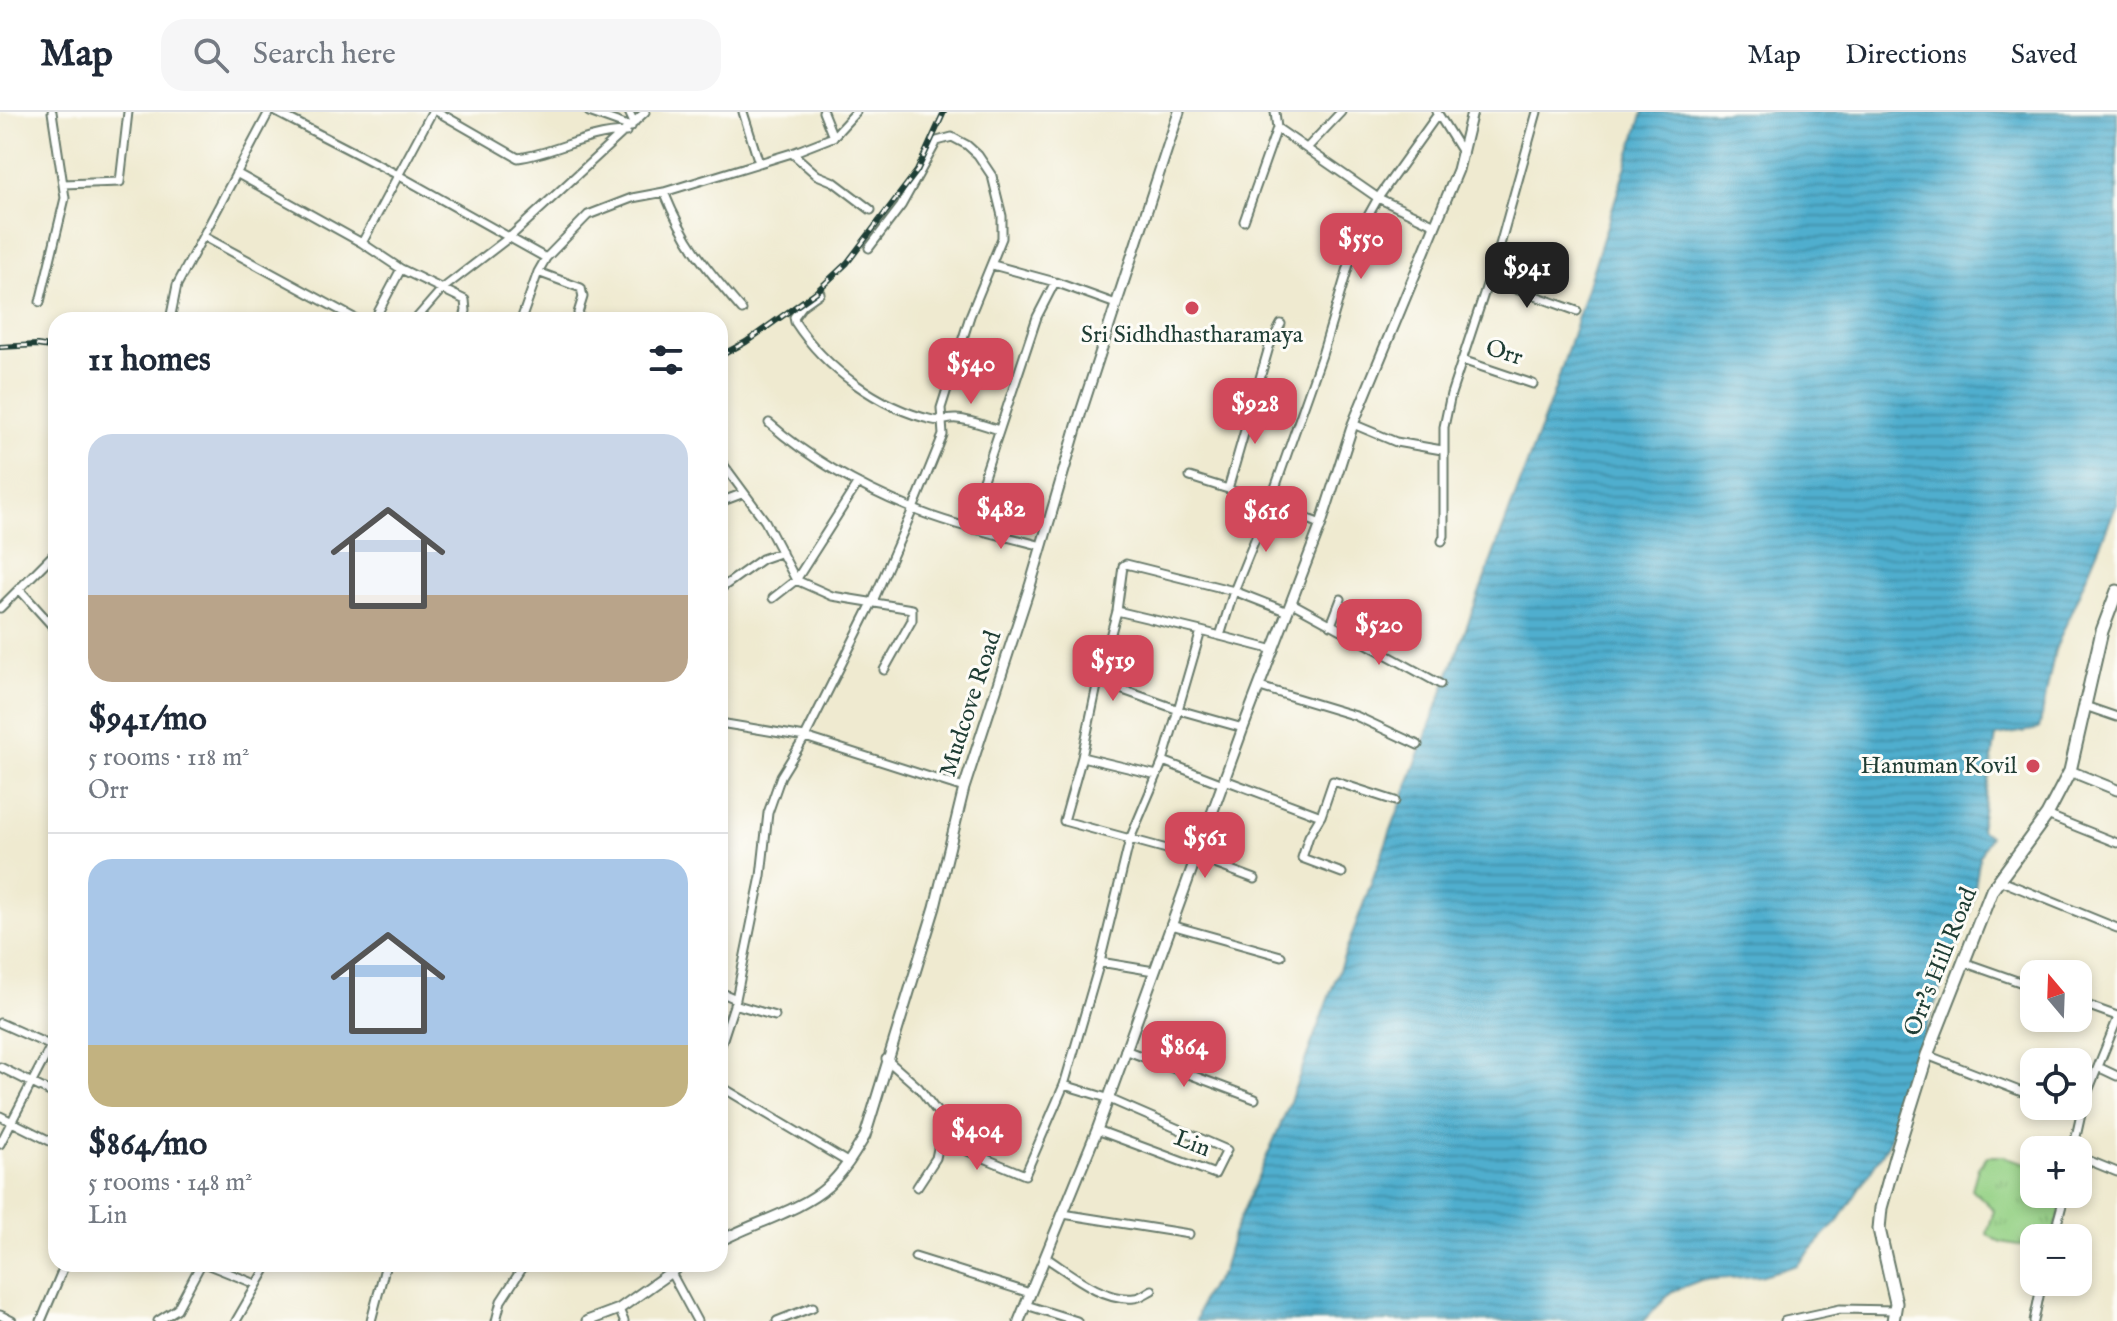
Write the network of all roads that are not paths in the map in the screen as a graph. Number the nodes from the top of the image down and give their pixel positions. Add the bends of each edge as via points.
1 (52, 112) edge
2 (128, 112) edge
3 (269, 112) edge
4 (276, 112) edge
5 (432, 112) edge
6 (438, 112) edge
7 (589, 112) edge
8 (629, 112) edge
9 (645, 112) edge
10 (743, 112) edge
11 (823, 112) edge
12 (856, 112) edge
13 (1179, 112) edge
14 (1275, 112) edge
15 (1341, 112) edge
16 (1472, 112) edge
17 (1537, 112) edge
18 (1437, 113) edge
19 (630, 127) junction
20 (1277, 128) junction
21 (833, 137) junction
22 (1307, 148) junction
23 (792, 153) junction
24 (1463, 154) junction
25 (759, 163) junction
26 (236, 173) junction
27 (398, 175) junction
28 (63, 184) junction
29 (664, 192) junction
30 (1378, 198) junction
31 (871, 210) dead end
32 (1244, 221) dead end
33 (1435, 225) junction
34 (203, 236) junction
35 (511, 236) junction
36 (362, 243) junction
37 (869, 248) dead end
38 (546, 258) junction
39 (993, 265) junction
40 (401, 269) junction
41 (538, 272) junction
42 (1488, 279) junction
43 (1055, 282) junction
44 (442, 289) junction
45 (820, 293) dead end
46 (40, 302) dead end
47 (1116, 304) junction
48 (742, 310) dead end
49 (1577, 311) dead end
50 (172, 312) edge
51 (343, 312) edge
52 (378, 312) edge
53 (422, 312) edge
54 (466, 312) edge
55 (524, 312) edge
56 (578, 312) edge
57 (1281, 324) dead end
58 (1462, 360) junction
59 (1533, 384) dead end
60 (943, 421) junction
61 (769, 423) dead end
62 (1353, 424) junction
63 (999, 430) junction
64 (1442, 450) junction
65 (728, 471) edge
66 (1190, 477) dead end
67 (858, 483) junction
68 (1228, 489) junction
69 (744, 493) junction
70 (728, 499) edge
71 (1269, 505) junction
72 (913, 509) junction
73 (1321, 524) junction
74 (968, 525) junction
75 (1442, 541) dead end
76 (1042, 546) junction
77 (782, 552) junction
78 (48, 560) edge
79 (796, 580) junction
80 (728, 583) edge
81 (19, 589) junction
82 (0, 590) edge
83 (1234, 591) junction
84 (2117, 591) edge
85 (773, 598) dead end
86 (1341, 599) dead end
87 (7, 600) junction
88 (873, 601) junction
89 (2114, 606) edge
90 (0, 608) edge
91 (1290, 608) junction
92 (1117, 611) junction
93 (48, 621) edge
94 (1331, 625) junction
95 (1201, 631) junction
96 (1220, 636) junction
97 (1274, 650) junction
98 (884, 670) dead end
99 (1098, 681) junction
100 (1440, 684) dead end
101 (1260, 687) junction
102 (2085, 706) junction
103 (1179, 710) junction
104 (2117, 717) edge
105 (728, 724) edge
106 (1243, 728) junction
107 (805, 737) junction
108 (1418, 745) dead end
109 (1082, 757) junction
110 (1163, 761) junction
111 (2070, 771) junction
112 (1157, 775) junction
113 (1224, 782) junction
114 (964, 788) junction
115 (2117, 790) edge
116 (1395, 801) dead end
117 (2047, 815) junction
118 (1321, 816) junction
119 (1130, 839) junction
120 (2117, 843) edge
121 (1196, 857) junction
122 (1342, 873) dead end
123 (1255, 879) dead end
124 (1999, 880) junction
125 (1171, 925) junction
126 (2117, 928) edge
127 (1281, 956) dead end
128 (1100, 962) junction
129 (1963, 962) junction
130 (1154, 971) junction
131 (2020, 982) edge
132 (728, 997) edge
133 (735, 1001) junction
134 (2092, 1008) edge
135 (775, 1016) dead end
136 (2117, 1018) edge
137 (0, 1023) edge
138 (728, 1023) edge
139 (48, 1044) edge
140 (1125, 1050) junction
141 (48, 1054) edge
142 (1927, 1055) junction
143 (886, 1059) junction
144 (0, 1067) edge
145 (2098, 1067) junction
146 (2117, 1076) edge
147 (31, 1082) junction
148 (1064, 1085) junction
149 (48, 1091) edge
150 (728, 1091) edge
151 (2020, 1091) edge
152 (1107, 1098) junction
153 (1255, 1099) dead end
154 (0, 1116) edge
155 (12, 1121) junction
156 (1097, 1130) junction
157 (2076, 1136) edge
158 (48, 1140) edge
159 (941, 1140) junction
160 (0, 1144) edge
161 (2092, 1162) edge
162 (849, 1163) junction
163 (2117, 1172) edge
164 (917, 1187) dead end
165 (1063, 1214) junction
166 (1189, 1234) dead end
167 (728, 1237) edge
168 (915, 1257) dead end
169 (1045, 1257) junction
170 (62, 1272) edge
171 (198, 1272) edge
172 (224, 1272) edge
173 (264, 1272) edge
174 (384, 1272) edge
175 (520, 1272) edge
176 (669, 1272) edge
177 (671, 1272) edge
178 (256, 1284) junction
179 (1152, 1290) dead end
180 (1030, 1293) junction
181 (2039, 1296) edge
182 (1026, 1305) junction
183 (813, 1307) dead end
184 (619, 1309) junction
185 (0, 1315) edge
186 (1894, 1315) edge
187 (12, 1321) edge
188 (41, 1321) edge
189 (158, 1321) edge
190 (236, 1321) edge
191 (371, 1321) edge
192 (496, 1321) edge
193 (587, 1321) edge
194 (624, 1321) edge
195 (697, 1321) edge
196 (777, 1321) edge
197 (1019, 1321) edge
198 (1077, 1321) edge
199 (1785, 1321) edge
200 (2034, 1321) edge

1 - 28 street
2 - 28 street via 120,182
3 - 26 street
4 - 27 street
5 - 27 street
6 - 19 street via 518,158
7 - 19 street
8 - 19 street
9 - 19 street
10 - 25 street
11 - 21 street
12 - 21 street
13 - 47 street, Mudcove Road
14 - 20 street
15 - 22 street
16 - 24 street
17 - 42 street
18 - 24 street
18 - 30 street
19 - 35 street
20 - 22 street
20 - 32 street
21 - 23 street
22 - 30 street
23 - 25 street
23 - 31 street
24 - 33 street
25 - 29 street
26 - 34 street
26 - 36 street
27 - 35 street
27 - 36 street
28 - 46 street via 65,198
29 - 38 street via 588,215
29 - 48 street via 700,262
30 - 33 street
30 - 71 street via 1358,234
33 - 62 street
34 - 50 street via 177,285
34 - 51 street
35 - 38 street
35 - 44 street
36 - 40 street
37 - 39 street via 901,206 937,141 952,137 978,155 992,176 1003,228
38 - 41 street
39 - 43 street
39 - 60 street via 942,403
40 - 44 street
40 - 52 street
41 - 55 street
41 - 56 street via 581,288
42 - 49 street
42 - 58 street
43 - 47 street
43 - 63 street via 1037,317
44 - 53 street
44 - 54 street via 465,300
45 - 60 street via 794,317 812,344 872,395
47 - 76 street, Mudcove Road
57 - 68 street via 1264,361
58 - 59 street, Orr
58 - 64 street
60 - 63 street via 958,419
60 - 72 street via 943,435
61 - 67 street via 797,447
62 - 64 street via 1396,442
62 - 73 street
63 - 74 street
64 - 75 street
65 - 69 street
66 - 68 street
67 - 72 street
67 - 79 street
68 - 71 street
69 - 70 street
69 - 77 street
71 - 73 street
71 - 83 street
72 - 74 street
72 - 88 street
73 - 91 street
74 - 76 street
76 - 114 street, Mudcove Road
77 - 79 street
77 - 80 street
78 - 81 street
79 - 85 street
79 - 88 street via 832,596
81 - 87 street
81 - 93 street
82 - 87 street
83 - 91 street
83 - 92 street via 1125,564
83 - 96 street
84 - 89 main road, Orr’s Hill Road
86 - 94 street
87 - 90 street
88 - 98 street via 912,609 914,614
88 - 107 street
89 - 102 main road, Orr’s Hill Road via 2102,631
91 - 94 street
91 - 97 street
92 - 95 street
92 - 99 street
94 - 100 street
95 - 96 street
95 - 103 street
96 - 97 street
97 - 101 street
99 - 103 street
99 - 109 street
101 - 106 street
101 - 108 street via 1356,716
102 - 104 street
102 - 111 main road, Orr’s Hill Road
103 - 106 street
103 - 110 street
105 - 107 street
106 - 113 street
107 - 114 street
107 - 133 street via 781,776 768,813
109 - 112 street
109 - 119 street via 1064,821
110 - 112 street
110 - 113 street
111 - 115 street
111 - 117 main road, Orr’s Hill Road
112 - 119 street
113 - 118 street
113 - 121 street
114 - 143 street, Mudcove Road via 935,907
116 - 118 street via 1333,781
117 - 120 street
117 - 124 main road, Orr’s Hill Road
118 - 122 street via 1302,858
119 - 121 street
119 - 128 street
121 - 123 street
121 - 125 street
124 - 126 street
124 - 129 main road, Orr’s Hill Road
125 - 127 street
125 - 130 street
128 - 130 street
128 - 148 street
129 - 131 street
129 - 142 main road, Orr’s Hill Road
130 - 140 street
132 - 133 street
133 - 135 street
133 - 138 street
134 - 136 street
136 - 145 street
137 - 139 street
140 - 152 street
140 - 153 street
141 - 147 street
142 - 151 street
142 - 186 main road, Orr’s Hill Road via 1881,1208 1879,1229 1896,1303
143 - 159 street via 919,1088 944,1121
143 - 162 street, Mudcove Road via 865,1136
144 - 147 street
145 - 146 street
145 - 157 street
147 - 149 street
147 - 155 street
148 - 152 street, Lin
148 - 159 street via 1025,1175
150 - 162 street
152 - 156 street
152 - 156 street, Lin via 1227,1150 1215,1174
154 - 155 street
155 - 158 street
155 - 160 street
156 - 165 street
159 - 164 street
161 - 163 street
162 - 167 street, Mudcove Road via 826,1188
165 - 166 street
165 - 169 street
168 - 180 street
169 - 179 street via 1120,1297 1137,1299
169 - 180 street
170 - 188 street
171 - 189 street via 177,1309
172 - 178 street
173 - 178 street
174 - 191 street
175 - 192 street via 501,1301
176 - 184 street
177 - 195 street
178 - 190 street
180 - 182 street
181 - 200 street
182 - 197 street
182 - 198 street
183 - 196 street
184 - 193 street
184 - 194 street
185 - 187 street
186 - 199 street via 1840,1309

